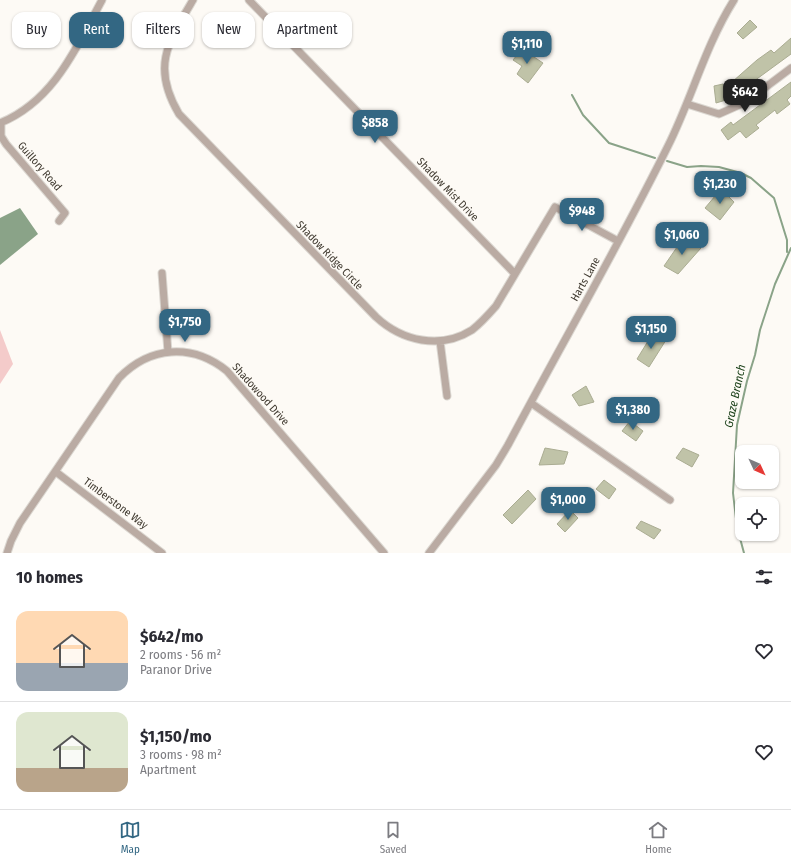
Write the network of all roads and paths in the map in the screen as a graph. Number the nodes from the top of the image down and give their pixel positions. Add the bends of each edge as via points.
1 (102, 0) edge
2 (193, 0) edge
3 (249, 0) edge
4 (734, 0) edge
5 (791, 68) edge
6 (687, 104) junction
7 (0, 123) edge
8 (59, 221) dead end
9 (618, 241) junction
10 (162, 272) dead end
11 (516, 274) junction
12 (440, 341) junction
13 (168, 352) junction
14 (447, 396) dead end
15 (531, 403) junction
16 (56, 472) junction
17 (670, 500) dead end
18 (7, 553) edge
19 (162, 553) edge
20 (384, 553) edge
21 (429, 553) edge

1 - 7 street via 72,57 52,86 34,103
2 - 12 street, Shadow Ridge Circle via 173,33 165,58 167,88 179,114 384,324 397,333 411,338
3 - 11 street, Shadow Mist Drive
4 - 6 street, Harts Lane via 706,52
5 - 6 street via 746,102 719,114
6 - 9 street, Harts Lane
7 - 8 street, Guillory Road via 1,136 6,144 65,213
9 - 11 street, Shadow Ridge Circle via 555,207
9 - 15 street, Harts Lane
10 - 13 street
11 - 12 street, Shadow Ridge Circle via 496,306 479,324 466,333
12 - 14 street
13 - 16 street, Shadowood Drive via 136,363 119,378
13 - 20 street, Shadowood Drive via 194,354 214,362 227,371
15 - 17 street
15 - 21 street, Harts Lane via 496,466
16 - 18 street, Shadowood Drive via 20,523
16 - 19 street, Timberstone Way

